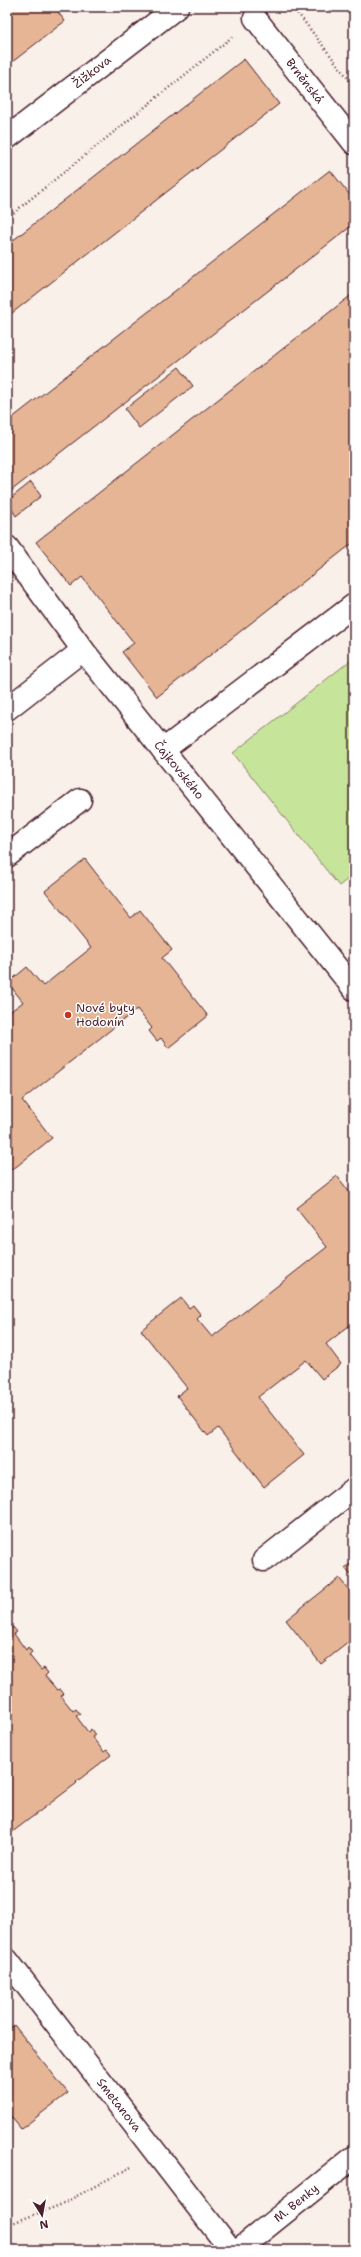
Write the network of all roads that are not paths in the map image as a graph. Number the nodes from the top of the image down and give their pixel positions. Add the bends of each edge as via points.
1 (168, 9) edge
2 (255, 18) road end
3 (7, 138) edge
4 (354, 143) edge
5 (7, 547) edge
6 (354, 605) edge
7 (83, 650) junction
8 (7, 709) edge
9 (163, 750) junction
10 (80, 800) dead end
11 (7, 856) edge
12 (354, 989) edge
13 (354, 1489) edge
14 (264, 1560) dead end
15 (7, 1960) edge
16 (354, 2157) edge
17 (231, 2250) edge
18 (238, 2250) edge

1 - 3 street, Žižkova
2 - 4 street, Brněnská
5 - 7 street, Čajkovského
6 - 9 street
7 - 8 street
7 - 9 street, Čajkovského
9 - 12 street, Čajkovského
10 - 11 street
13 - 14 street
15 - 17 street, Smetanova
16 - 18 street, M. Benky

